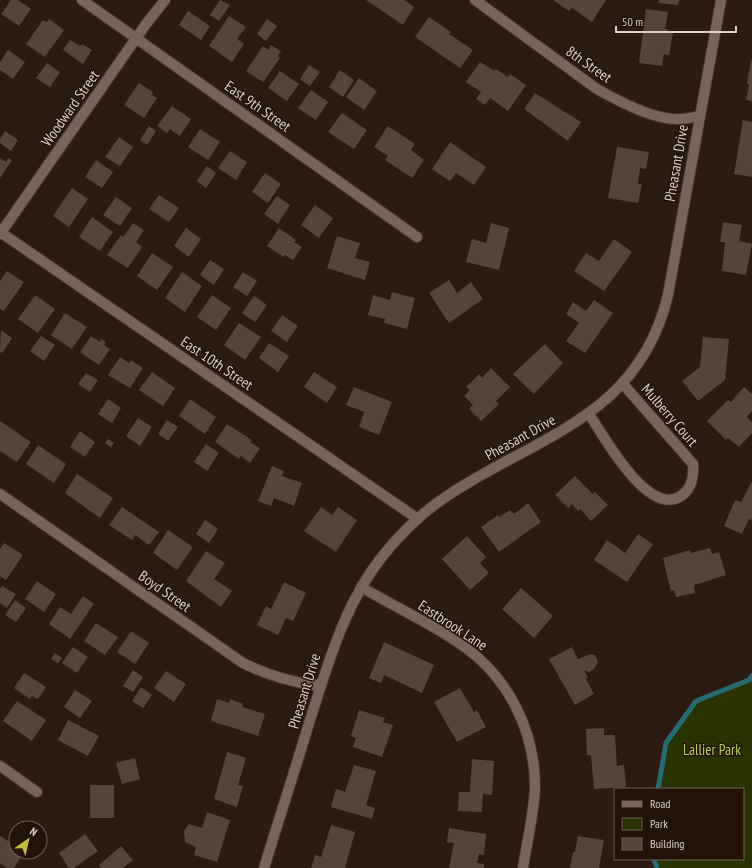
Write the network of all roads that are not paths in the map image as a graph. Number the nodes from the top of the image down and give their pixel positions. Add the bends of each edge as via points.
1 (82, 0) edge
2 (165, 0) edge
3 (475, 0) edge
4 (721, 0) edge
5 (137, 38) junction
6 (700, 116) junction
7 (0, 233) edge
8 (417, 236) dead end
9 (622, 384) junction
10 (588, 414) junction
11 (0, 494) edge
12 (418, 519) junction
13 (361, 587) junction
14 (323, 680) junction
15 (0, 766) edge
16 (37, 792) dead end
17 (264, 868) edge
18 (523, 868) edge

1 - 5 street, East 9th Street
2 - 5 street, Woodward Street
3 - 6 street, 8th Street via 610,96 666,117 681,120
4 - 6 street, Pheasant Drive
5 - 7 street, Woodward Street
5 - 8 street, East 9th Street
6 - 9 street, Pheasant Drive via 666,302 647,348
7 - 12 street, East 10th Street
9 - 10 street, Pheasant Drive
9 - 10 street, Mulberry Court via 693,464 692,480 683,495 673,500 657,498 636,481
10 - 12 street, Pheasant Drive via 464,485
11 - 14 street, Boyd Street via 243,663 267,674 298,683 318,686
12 - 13 street, Pheasant Drive via 388,550
13 - 14 street, Pheasant Drive via 340,628
13 - 18 street, Eastbrook Lane via 467,648 488,667 511,698 526,729 534,770 534,805
14 - 17 street, Pheasant Drive
15 - 16 street

